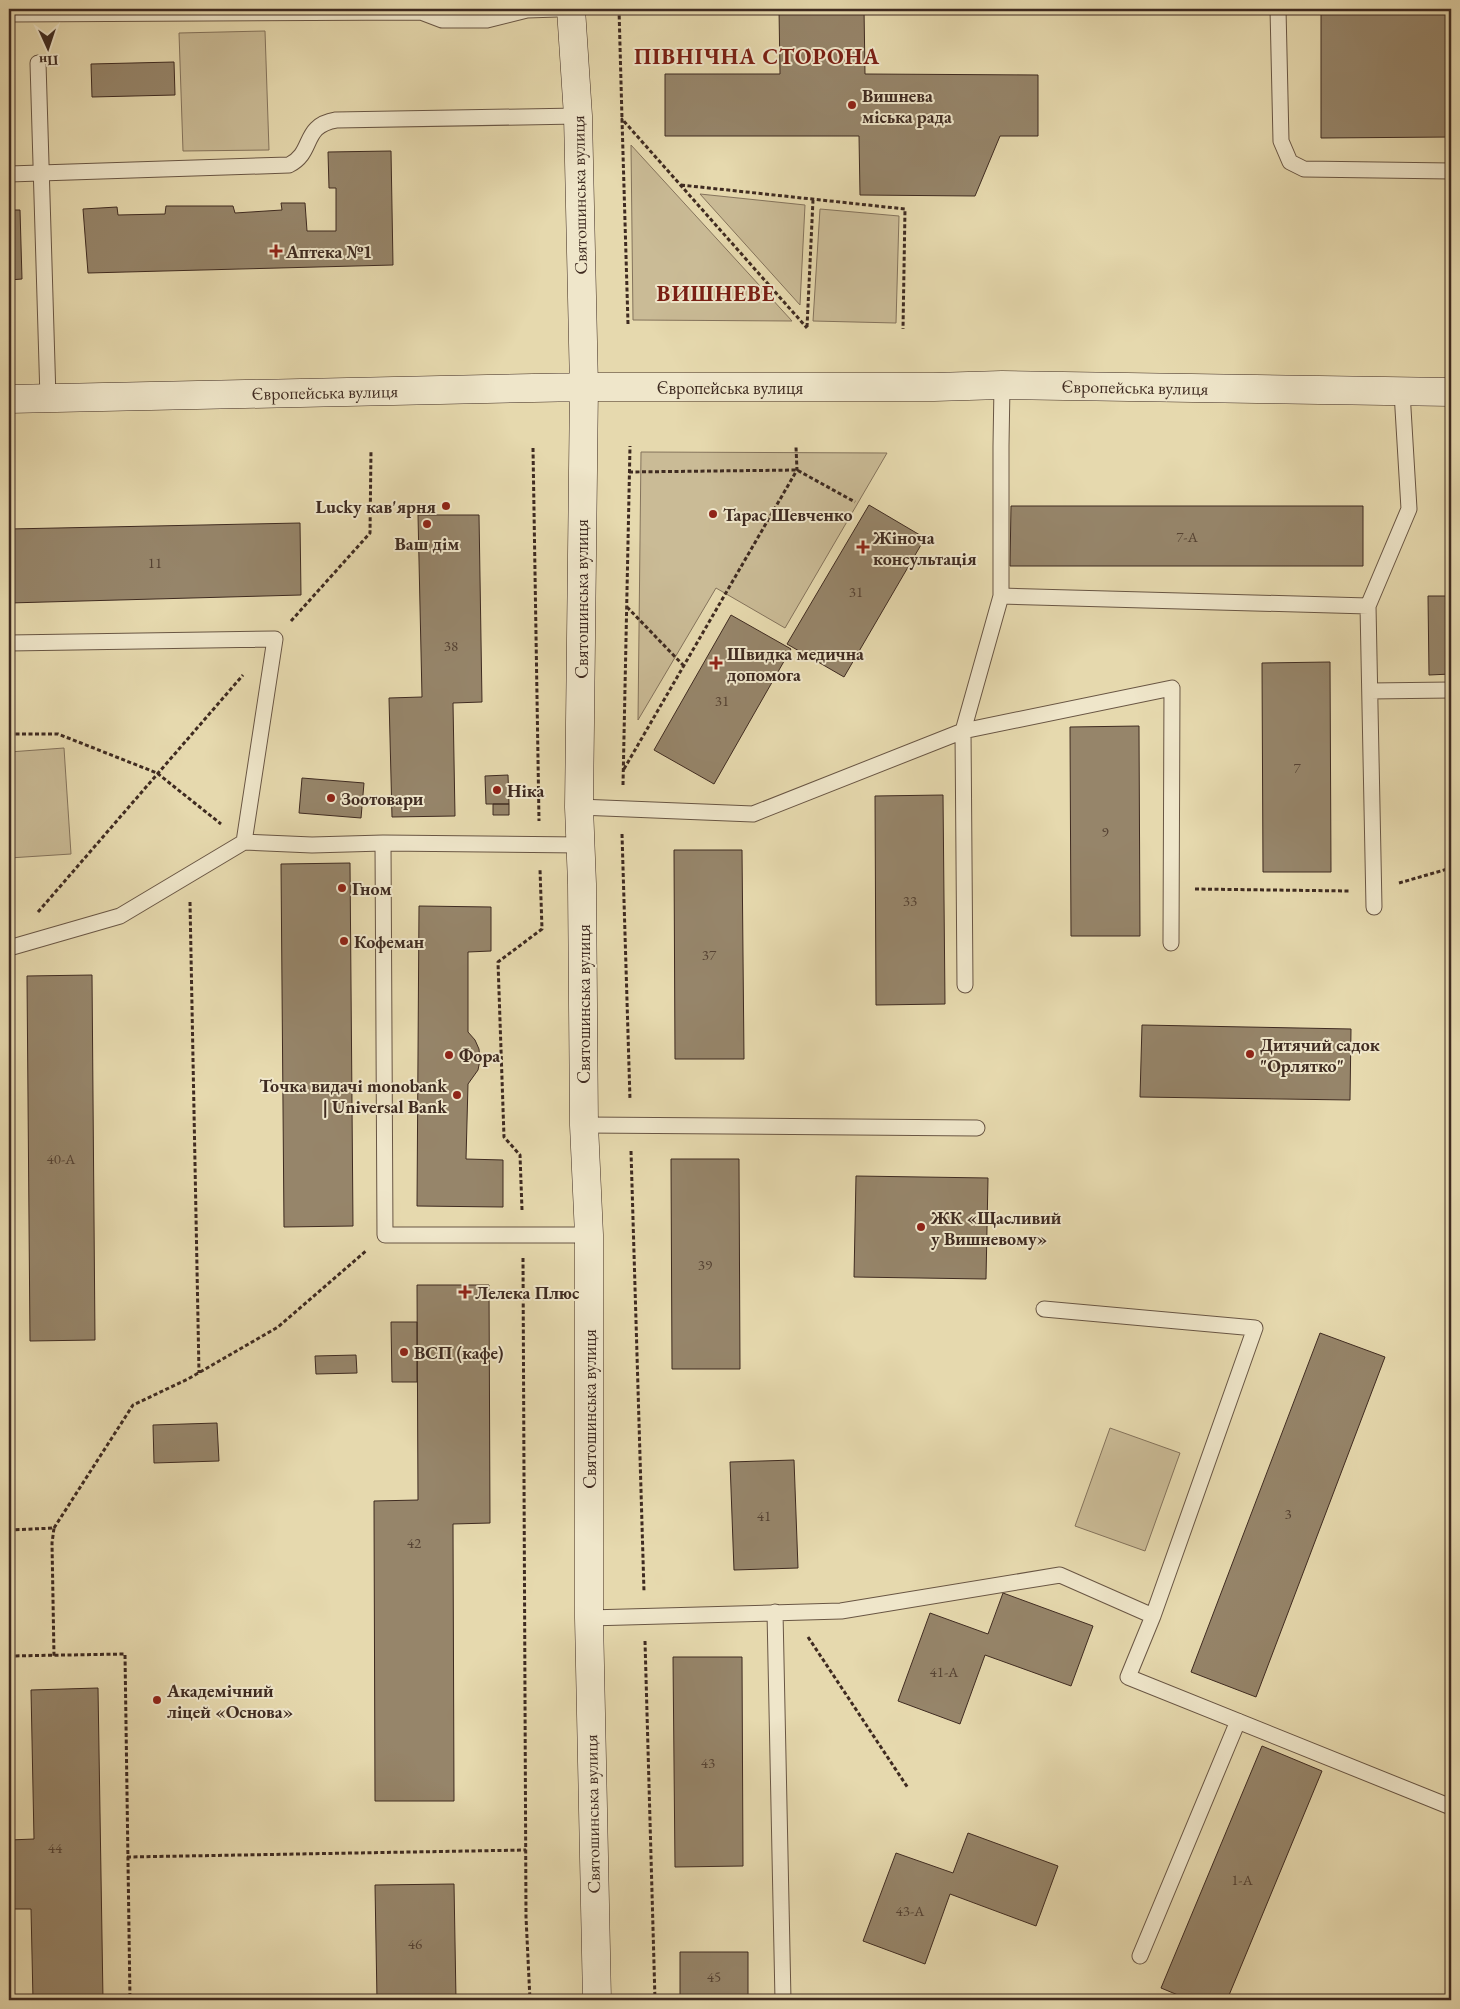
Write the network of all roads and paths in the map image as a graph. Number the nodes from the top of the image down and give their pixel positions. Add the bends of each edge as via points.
1 (526, 9) edge
2 (558, 9) edge
3 (571, 9) edge
4 (618, 9) edge
5 (1278, 9) edge
6 (384, 10) edge
7 (423, 10) edge
8 (9, 14) edge
9 (38, 63) dead end
10 (578, 116) junction
11 (622, 119) junction
12 (1451, 171) edge
13 (41, 173) junction
14 (9, 174) edge
15 (681, 185) junction
16 (813, 200) junction
17 (628, 324) dead end
18 (903, 329) dead end
19 (1002, 385) junction
20 (584, 387) junction
21 (1402, 392) junction
22 (1451, 392) edge
23 (48, 398) junction
24 (9, 399) edge
25 (630, 446) dead end
26 (796, 447) dead end
27 (371, 450) dead end
28 (797, 470) junction
29 (629, 472) junction
30 (855, 502) dead end
31 (1001, 596) junction
32 (1368, 606) junction
33 (627, 607) junction
34 (275, 639) junction
35 (9, 643) edge
36 (683, 665) junction
37 (1451, 690) edge
38 (1370, 692) junction
39 (963, 731) junction
40 (9, 734) edge
41 (624, 770) junction
42 (156, 773) junction
43 (579, 807) junction
44 (622, 807) junction
45 (244, 842) junction
46 (383, 843) junction
47 (581, 845) junction
48 (1451, 868) edge
49 (190, 874) junction
50 (1171, 889) junction
51 (1373, 891) junction
52 (1374, 908) dead end
53 (34, 916) dead end
54 (1171, 944) dead end
55 (9, 948) edge
56 (965, 985) dead end
57 (584, 1125) junction
58 (630, 1126) junction
59 (977, 1128) dead end
60 (385, 1235) junction
61 (589, 1235) junction
62 (1044, 1309) dead end
63 (199, 1373) junction
64 (54, 1528) junction
65 (9, 1530) edge
66 (775, 1612) junction
67 (791, 1612) junction
68 (644, 1616) junction
69 (1153, 1616) junction
70 (589, 1618) junction
71 (9, 1656) edge
72 (54, 1656) junction
73 (1238, 1721) junction
74 (908, 1788) dead end
75 (1451, 1807) edge
76 (526, 1850) dead end
77 (128, 1857) junction
78 (1140, 1956) dead end
79 (130, 2000) edge
80 (597, 2000) edge
81 (655, 2000) edge
82 (783, 2000) edge

1 - 2 lane
1 - 7 lane via 487,20 442,20
3 - 10 street, Святошинська вулиця
4 - 11 path
5 - 12 lane via 1281,141 1290,162 1304,169
6 - 7 lane
6 - 8 lane
9 - 13 lane
10 - 13 lane via 336,120 324,122 316,128 304,153 289,166
10 - 20 street, Святошинська вулиця
11 - 15 path
11 - 17 path
13 - 14 lane
13 - 23 lane
15 - 16 path
15 - 16 path via 807,328
16 - 18 path via 905,209
19 - 20 street, Європейська вулиця
19 - 21 street, Європейська вулиця
19 - 31 lane
20 - 23 street, Європейська вулиця
20 - 43 street, Святошинська вулиця
21 - 22 street, Європейська вулиця
21 - 32 lane via 1409,509
23 - 24 street, Європейська вулиця
25 - 29 path
26 - 28 path
27 - 34 path via 370,533
28 - 29 path
28 - 30 path
28 - 36 path
29 - 33 path
31 - 32 lane
31 - 39 lane
32 - 38 lane
33 - 36 path
33 - 41 path
34 - 35 lane
34 - 42 path
34 - 45 lane
36 - 41 path
37 - 38 lane
38 - 51 lane
39 - 44 lane via 754,814
39 - 50 lane via 1172,688
39 - 56 lane
40 - 42 path via 58,734
41 - 44 path
42 - 45 path
42 - 53 path
43 - 44 lane
43 - 47 street, Святошинська вулиця
44 - 58 path
45 - 46 lane via 312,845
45 - 49 lane
46 - 47 lane
46 - 60 lane
47 - 57 street, Святошинська вулиця
48 - 51 path
49 - 55 lane via 120,916
49 - 63 path
50 - 51 path
50 - 54 lane
51 - 52 lane
57 - 58 lane
57 - 61 street, Святошинська вулиця
58 - 59 lane
58 - 68 path
60 - 61 lane
60 - 63 path via 278,1327
61 - 70 street, Святошинська вулиця
62 - 69 lane via 1255,1328
63 - 64 path via 133,1406
64 - 65 path
64 - 72 path
66 - 67 lane
66 - 68 lane
66 - 82 lane
67 - 69 lane via 841,1611 1060,1575
67 - 74 path
68 - 70 lane
68 - 81 path
69 - 73 lane via 1128,1677
70 - 80 street, Святошинська вулиця
71 - 72 path
72 - 77 path via 125,1654
73 - 75 lane
73 - 78 lane
76 - 77 path
77 - 79 path

